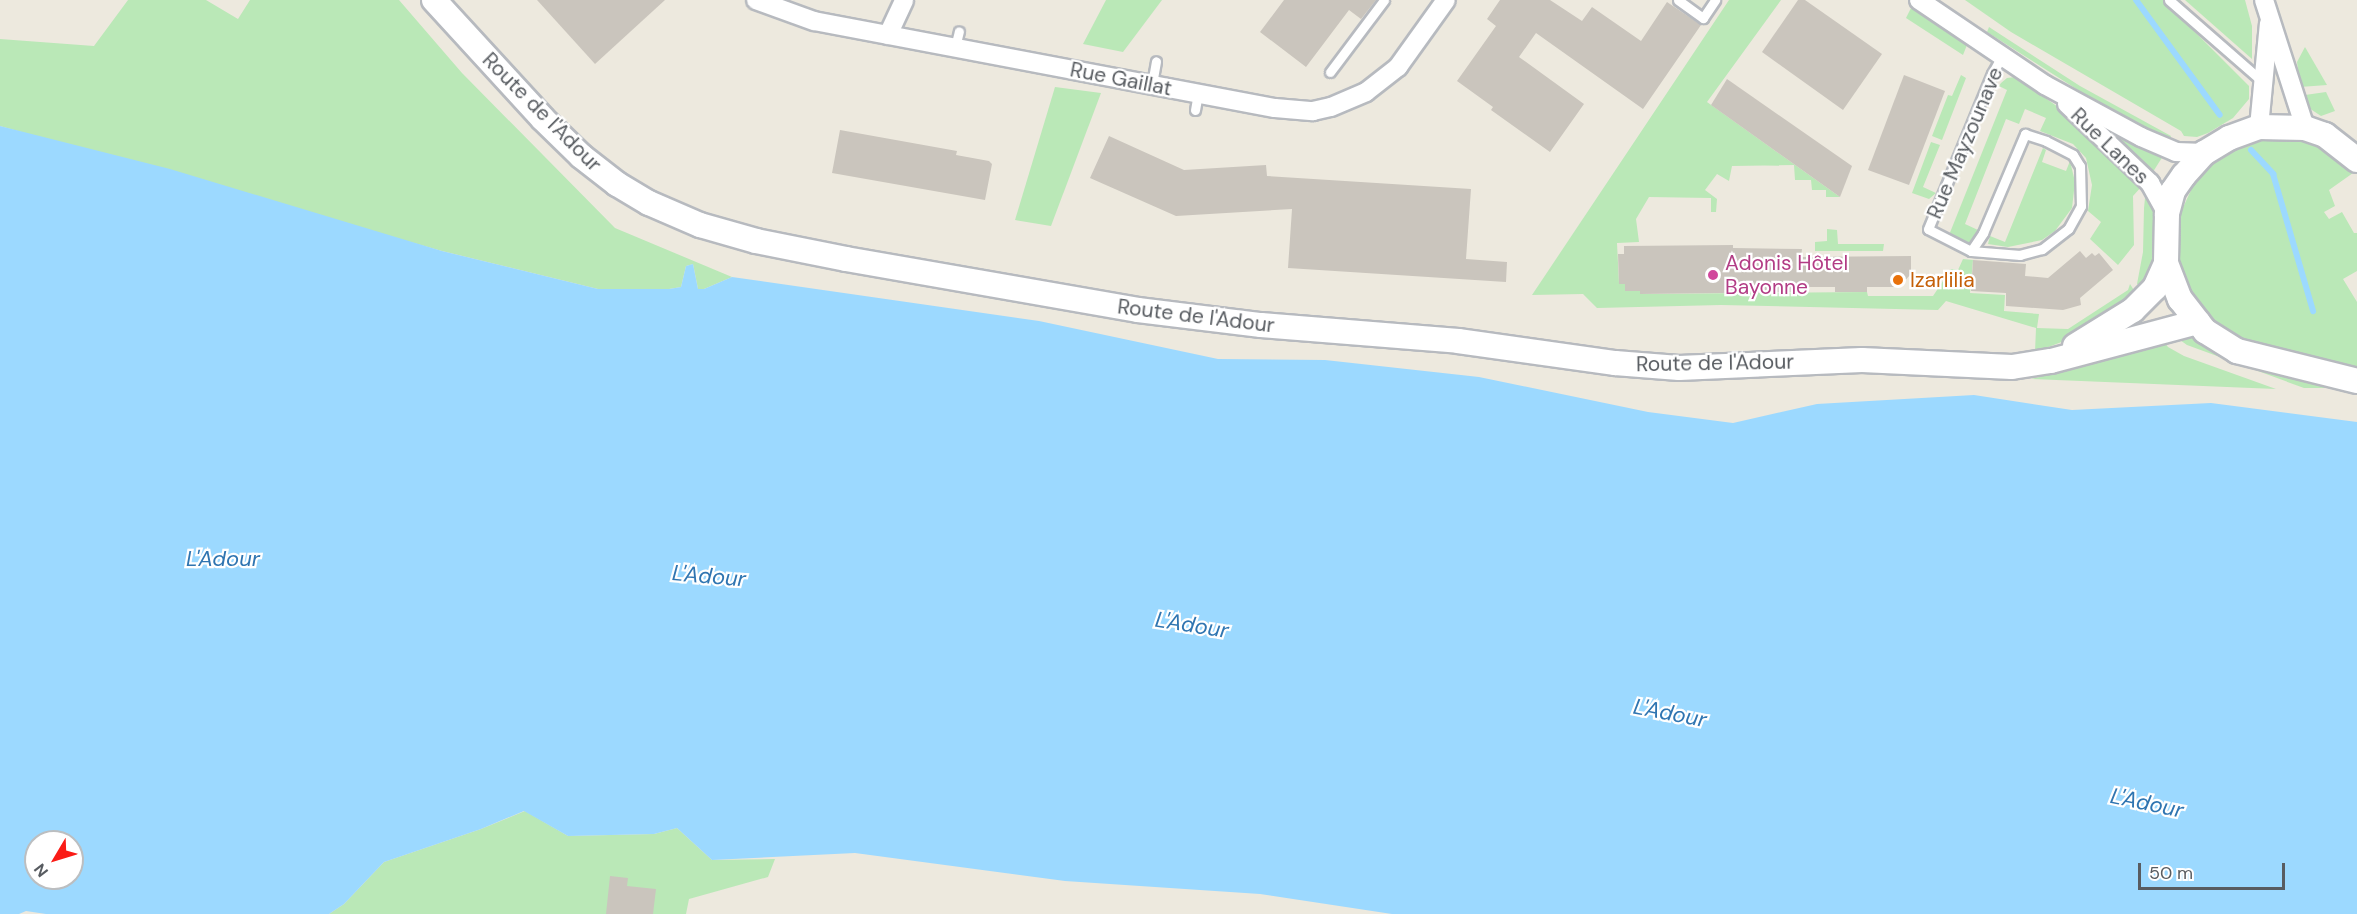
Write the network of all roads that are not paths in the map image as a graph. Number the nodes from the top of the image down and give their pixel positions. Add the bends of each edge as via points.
1 (434, 0) edge
2 (756, 0) edge
3 (904, 0) edge
4 (1384, 0) edge
5 (1446, 0) edge
6 (1678, 0) edge
7 (1715, 0) edge
8 (1919, 0) edge
9 (2169, 0) edge
10 (2264, 0) edge
11 (2269, 18) junction
12 (888, 35) junction
13 (2002, 56) junction
14 (1156, 61) dead end
15 (1330, 72) dead end
16 (2262, 81) junction
17 (1152, 84) junction
18 (2045, 85) junction
19 (2259, 127) junction
20 (2305, 128) junction
21 (2204, 153) junction
22 (2357, 160) edge
23 (2168, 214) junction
24 (1971, 250) junction
25 (2166, 263) junction
26 (2198, 322) junction
27 (2051, 361) junction
28 (2357, 381) edge

1 - 27 main road, Route de l'Adour via 543,119 617,184 700,225 756,241 1138,310 1260,325 1458,341 1615,363 1679,368 1862,360 2012,367
2 - 12 street, Rue Gaillat via 813,21
3 - 12 street
4 - 15 lane
5 - 17 street, Rue Gaillat via 1398,67 1366,92 1313,111 1196,102
6 - 7 lane via 1703,18
8 - 13 street, Rue Lanes
9 - 16 lane
10 - 11 street
11 - 16 street
11 - 20 street
12 - 17 street, Rue Gaillat via 957,39
13 - 18 street, Rue Lanes
13 - 24 lane, Rue Mayzounave via 1928,229
14 - 17 lane
16 - 19 street
18 - 21 street, Rue Lanes via 2173,151
18 - 23 street, Rue Lanes via 2150,183
19 - 20 main road
19 - 21 main road
20 - 22 main road via 2325,135
21 - 23 main road via 2173,191
23 - 25 main road
24 - 24 lane via 2020,255 2042,249 2068,230 2081,206 2080,166 2073,155 2025,134 1983,233
25 - 26 main road via 2180,299
25 - 27 main road, Route de l'Adour via 2155,288 2133,310
26 - 27 main road, Route de l'Adour
26 - 28 main road via 2205,331 2237,351

